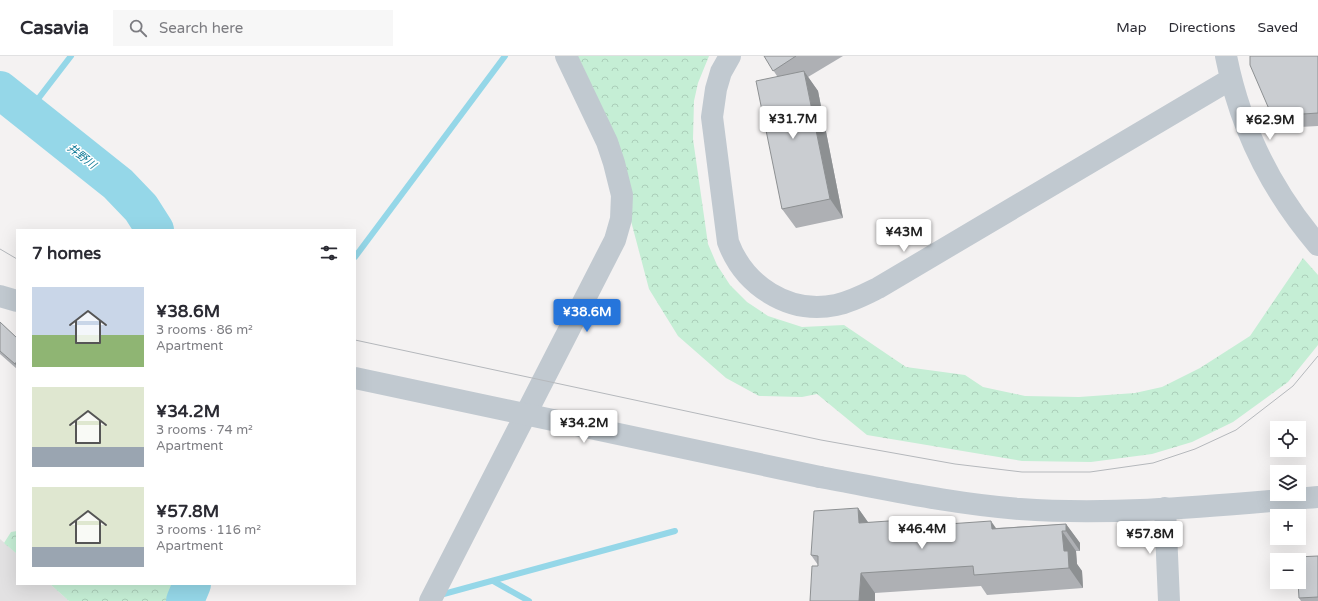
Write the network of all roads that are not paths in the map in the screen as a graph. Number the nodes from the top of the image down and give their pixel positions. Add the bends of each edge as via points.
1 (566, 56) edge
2 (730, 56) edge
3 (1226, 56) edge
4 (1231, 79) junction
5 (1312, 238) edge
6 (0, 296) edge
7 (16, 301) edge
8 (356, 378) edge
9 (1318, 497) edge
10 (1165, 508) junction
11 (430, 601) edge
12 (1169, 601) edge

1 - 11 street via 604,135 614,163 622,195 621,219 615,240
2 - 4 street via 721,72 712,117 728,242 733,255 753,282 787,302 820,307 835,306 854,300 878,288
3 - 4 street
4 - 5 street via 1241,115 1270,178
6 - 7 street
8 - 10 street, bridge via 820,477 950,502 1020,509
9 - 10 street
10 - 12 street

